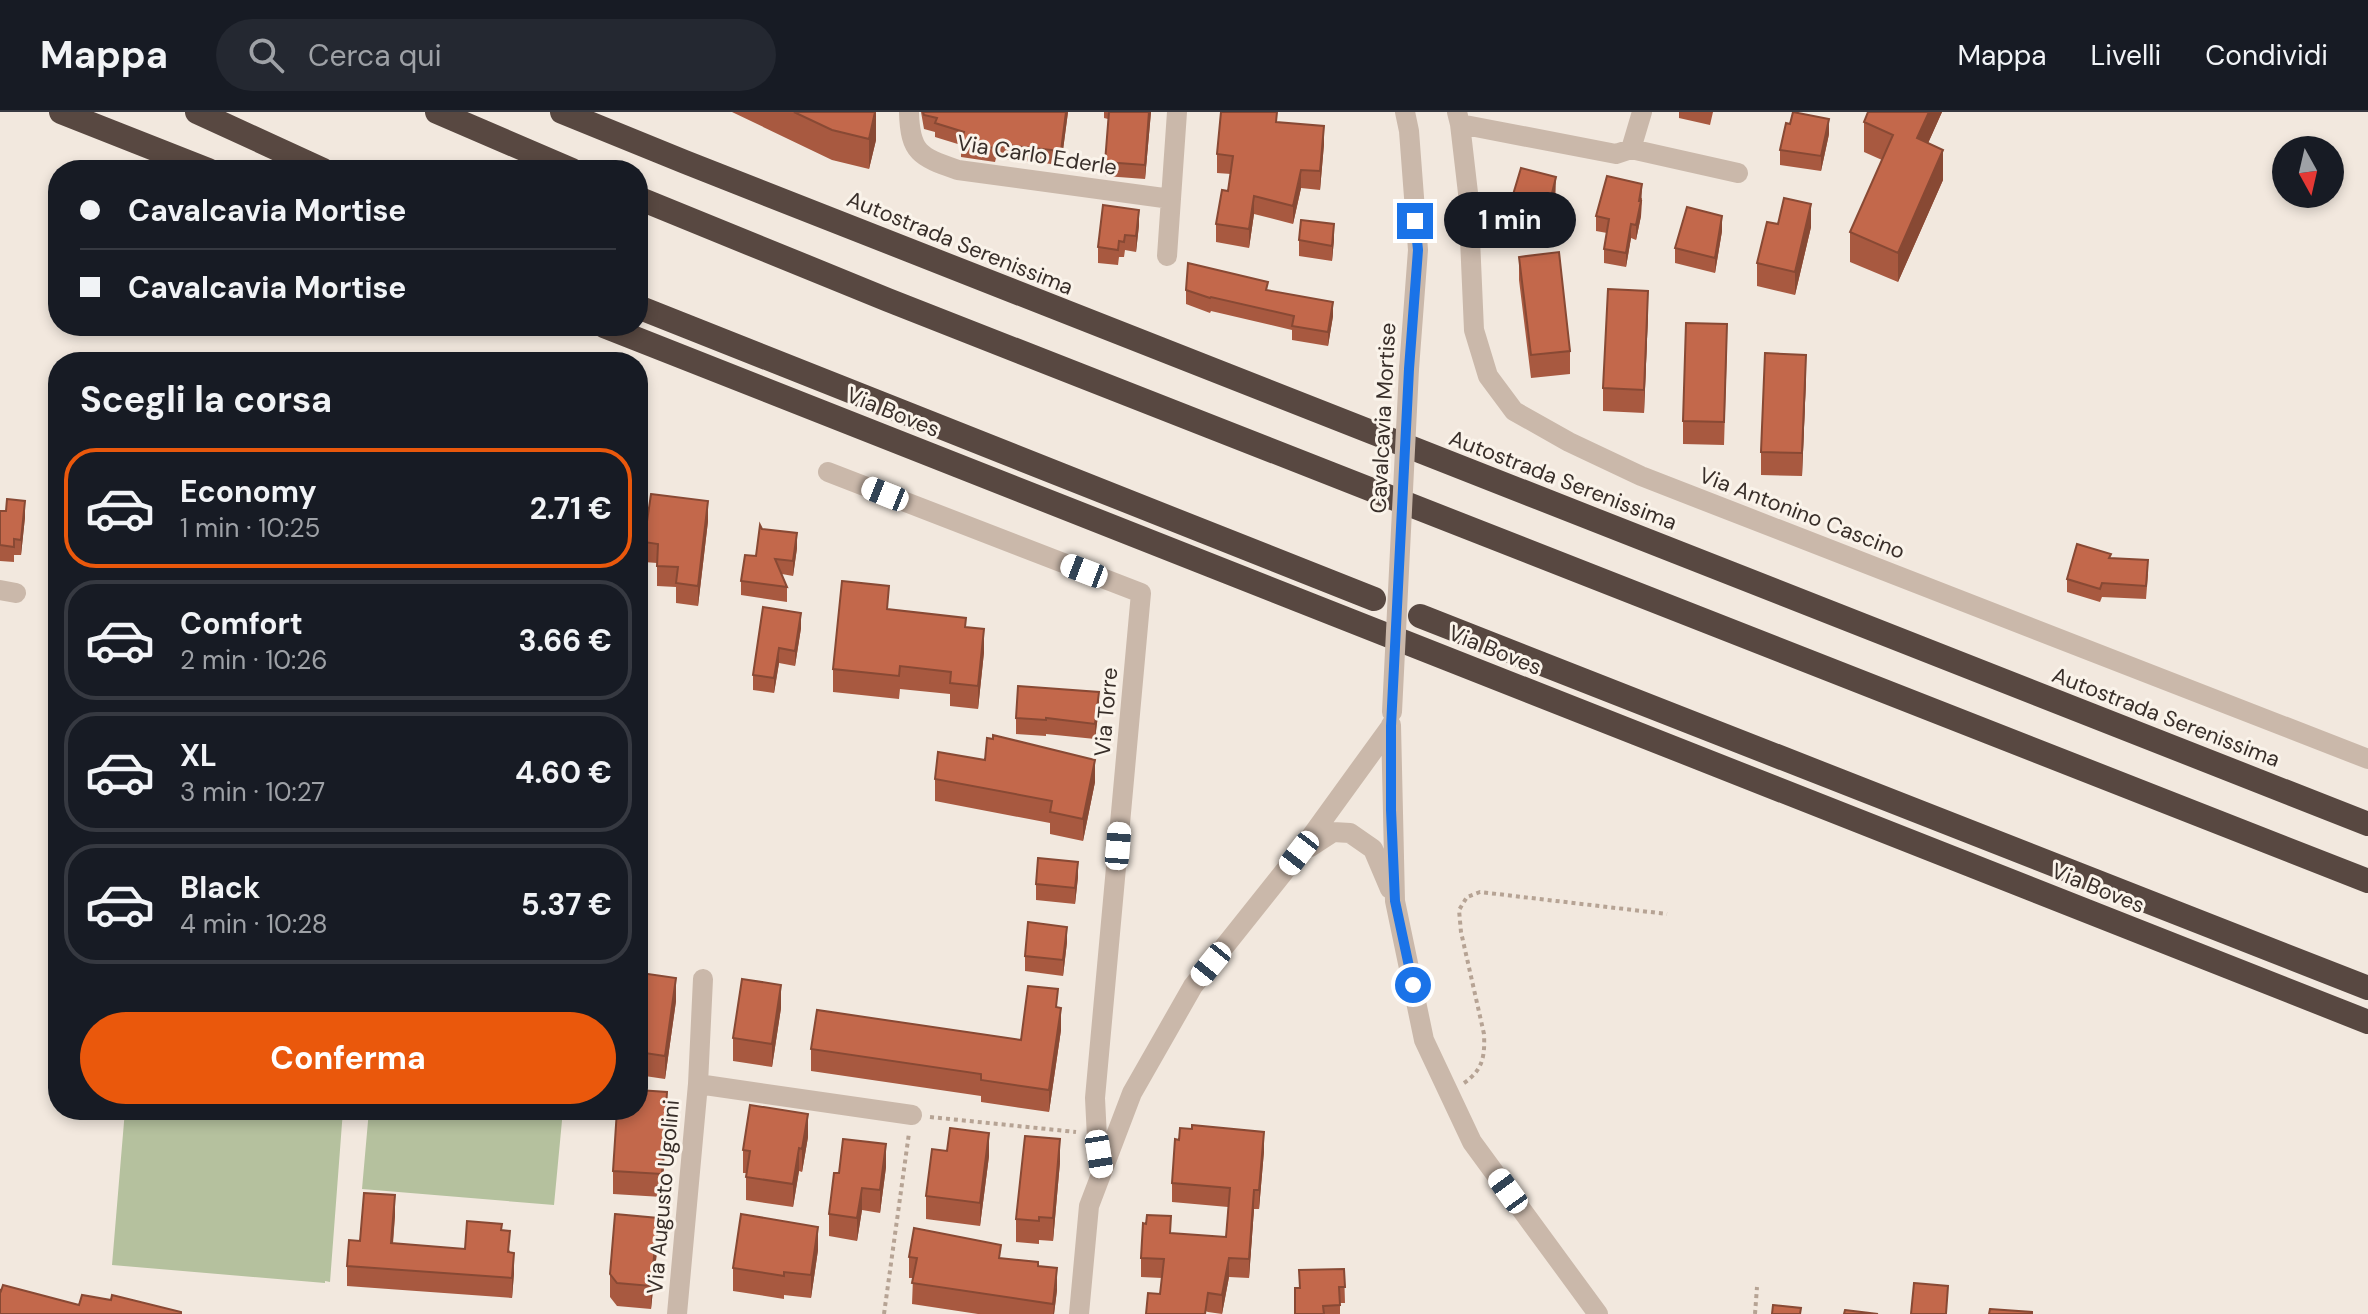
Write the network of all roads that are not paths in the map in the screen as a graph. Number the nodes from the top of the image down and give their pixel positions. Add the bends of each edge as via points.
1 (61, 112) edge
2 (197, 112) edge
3 (437, 112) edge
4 (562, 112) edge
5 (909, 112) edge
6 (1177, 112) edge
7 (1405, 112) edge
8 (1642, 112) edge
9 (1459, 118) edge
10 (1631, 149) junction
11 (183, 160) edge
12 (301, 160) edge
13 (549, 160) edge
14 (1738, 173) dead end
15 (1171, 199) junction
16 (648, 202) edge
17 (1167, 256) dead end
18 (648, 311) edge
19 (629, 336) edge
20 (828, 472) dead end
21 (1374, 599) dead end
22 (1420, 616) dead end
23 (1391, 719) junction
24 (2368, 759) edge
25 (2368, 824) edge
26 (1299, 853) junction
27 (2368, 881) edge
28 (1395, 901) junction
29 (703, 979) dead end
30 (2368, 988) edge
31 (2368, 1022) edge
32 (698, 1084) junction
33 (912, 1115) road end
34 (1102, 1170) junction
35 (683, 1313) edge
36 (1079, 1314) edge
37 (1598, 1314) edge

1 - 11 highway
2 - 12 highway
3 - 13 highway
4 - 25 highway, Autostrada Serenissima
5 - 15 street, Via Carlo Ederle via 910,135 924,158 958,170
6 - 15 street
7 - 23 street, Cavalcavia Mortise, bridge via 1418,250
8 - 10 street
9 - 10 street via 1616,154
9 - 24 street, Via Antonino Cascino via 1474,330 1488,376 1514,411 1641,476
10 - 14 street
15 - 17 street
16 - 27 highway
18 - 21 highway, Via Boves
19 - 31 highway, Via Boves
20 - 34 street, Via Torre via 1141,593 1095,1098
22 - 30 highway, Via Boves
23 - 26 street, Cavalcavia Mortise
23 - 28 street, Cavalcavia Mortise
26 - 28 street, Cavalcavia Mortise via 1333,832 1350,833 1373,849
26 - 34 street, Cavalcavia Mortise via 1193,986 1132,1093
28 - 37 street, Cavalcavia Mortise via 1424,1040 1472,1142
29 - 32 street, Via Augusto Ugolini
32 - 33 street, Via Augusto Ugolini
32 - 35 street, Via Augusto Ugolini
34 - 36 street, Cavalcavia Mortise via 1089,1206

